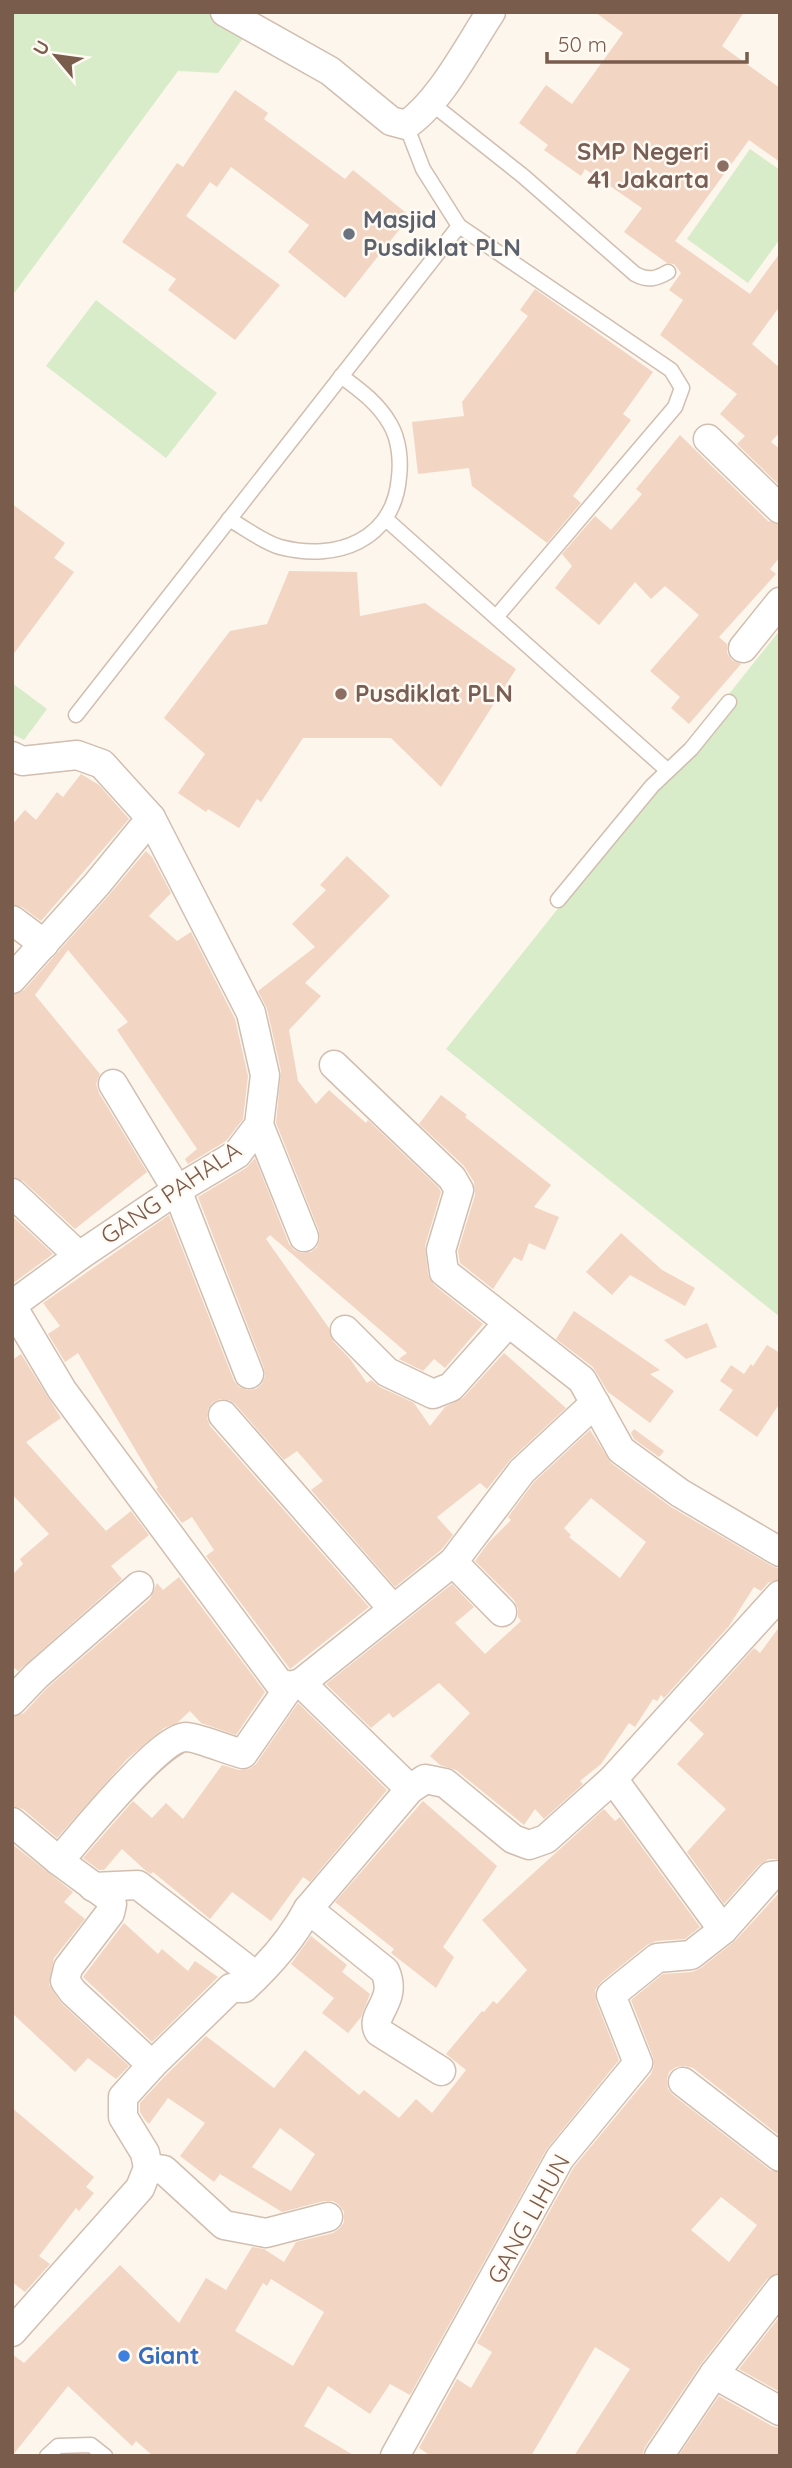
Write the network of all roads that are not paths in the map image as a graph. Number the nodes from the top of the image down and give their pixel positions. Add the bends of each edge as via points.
1 (225, 12) edge
2 (491, 12) edge
3 (431, 103) junction
4 (406, 125) junction
5 (459, 226) junction
6 (668, 272) dead end
7 (341, 376) junction
8 (708, 439) dead end
9 (780, 509) edge
10 (229, 519) junction
11 (387, 520) junction
12 (780, 602) edge
13 (497, 617) junction
14 (743, 648) dead end
15 (729, 702) dead end
16 (76, 715) dead end
17 (12, 756) edge
18 (667, 770) junction
19 (151, 818) junction
20 (558, 900) dead end
21 (12, 920) edge
22 (44, 944) junction
23 (12, 979) edge
24 (334, 1065) dead end
25 (113, 1084) dead end
26 (259, 1125) junction
27 (177, 1190) junction
28 (12, 1193) edge
29 (304, 1237) dead end
30 (79, 1256) junction
31 (12, 1306) edge
32 (507, 1324) junction
33 (345, 1330) dead end
34 (249, 1374) dead end
35 (594, 1403) junction
36 (223, 1415) dead end
37 (780, 1552) edge
38 (453, 1562) junction
39 (139, 1586) dead end
40 (780, 1595) edge
41 (393, 1609) junction
42 (502, 1612) dead end
43 (296, 1685) junction
44 (12, 1701) edge
45 (613, 1779) junction
46 (410, 1789) junction
47 (13, 1824) edge
48 (59, 1861) junction
49 (780, 1875) edge
50 (93, 1887) junction
51 (309, 1909) junction
52 (723, 1930) junction
53 (256, 1976) junction
54 (152, 2065) junction
55 (440, 2071) dead end
56 (683, 2082) dead end
57 (780, 2157) edge
58 (148, 2168) junction
59 (328, 2217) dead end
60 (780, 2289) edge
61 (12, 2332) edge
62 (714, 2374) junction
63 (780, 2412) edge
64 (47, 2456) edge
65 (105, 2456) edge
66 (395, 2456) edge
67 (659, 2456) edge

1 - 4 street via 330,71 391,121
2 - 3 street
3 - 4 street
3 - 6 lane via 635,274 656,279
4 - 5 lane via 423,169
5 - 7 lane
5 - 13 lane via 671,370 682,388 675,407
7 - 10 lane
7 - 11 lane via 374,401 392,427 401,460
8 - 9 street
10 - 11 lane via 277,546 304,552 340,550 364,540
10 - 16 lane
11 - 13 lane
12 - 14 street
13 - 18 lane
15 - 18 lane via 691,749
17 - 19 street, GANG PAHALA via 22,761 77,755 102,764
18 - 20 lane
19 - 22 street
19 - 26 street, GANG PAHALA via 251,1013 265,1075
21 - 22 street
22 - 23 street
24 - 32 street via 452,1178 459,1190 441,1250 444,1272
25 - 27 street
26 - 27 street, GANG PAHALA via 237,1154
26 - 29 street
27 - 30 street, GANG PAHALA
27 - 34 street
28 - 30 street
30 - 31 street, GANG PAHALA
31 - 43 street via 62,1390 279,1683
32 - 33 street via 451,1387 433,1394 387,1372
32 - 35 street via 582,1380
35 - 37 street via 621,1450 680,1493
35 - 38 street via 522,1471
36 - 41 street
38 - 41 street
38 - 42 street
39 - 44 street
40 - 45 street
41 - 43 street
43 - 46 street
43 - 48 street via 243,1755 186,1737 170,1742 104,1807
45 - 46 street via 547,1839 529,1845 513,1839 445,1783 425,1779
45 - 52 street
46 - 51 street
47 - 48 street
48 - 50 street
49 - 52 street via 771,1876
50 - 53 street via 138,1885
50 - 54 street via 113,1904 68,1968 65,1981
51 - 53 street
51 - 55 street via 385,1971 391,1983 377,2019 379,2032
52 - 66 street, GANG LIHUN via 691,1955 657,1958 611,1995 638,2063 560,2158
53 - 54 street via 244,1988 231,1988
54 - 58 street via 122,2097 123,2117 145,2152
56 - 57 street
58 - 59 street via 164,2170 223,2225 266,2234
58 - 61 street via 140,2188
60 - 62 street
62 - 63 street
62 - 67 street
64 - 65 lane via 58,2446 92,2445

